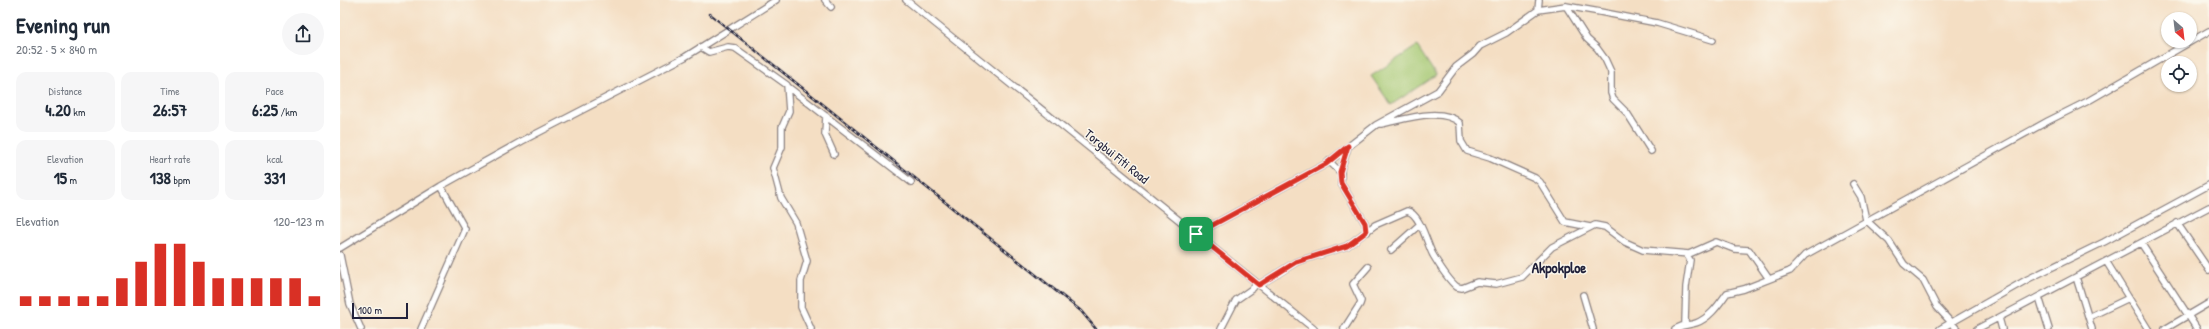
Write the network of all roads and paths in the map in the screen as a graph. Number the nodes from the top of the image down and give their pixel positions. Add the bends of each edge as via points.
1 (776, 0) edge
2 (825, 0) edge
3 (906, 0) edge
4 (1539, 0) edge
5 (1566, 6) junction
6 (831, 7) dead end
7 (1538, 10) junction
8 (2209, 31) edge
9 (1713, 40) dead end
10 (700, 47) junction
11 (787, 87) junction
12 (826, 116) junction
13 (1376, 125) junction
14 (1348, 146) junction
15 (1651, 151) dead end
16 (834, 154) dead end
17 (1329, 161) junction
18 (1340, 172) junction
19 (911, 182) dead end
20 (1854, 184) dead end
21 (2209, 185) edge
22 (441, 186) junction
23 (2209, 207) edge
24 (1866, 220) junction
25 (1365, 223) junction
26 (2177, 223) junction
27 (1375, 225) junction
28 (1419, 225) junction
29 (1590, 227) junction
30 (1366, 232) junction
31 (1196, 234) junction
32 (2141, 242) junction
33 (340, 248) edge
34 (1391, 250) dead end
35 (1686, 254) junction
36 (340, 255) edge
37 (2106, 261) junction
38 (1368, 267) dead end
39 (2209, 270) edge
40 (2076, 277) junction
41 (1769, 279) junction
42 (1258, 284) junction
43 (1583, 295) dead end
44 (2039, 297) junction
45 (2129, 298) junction
46 (2209, 303) edge
47 (2189, 315) junction
48 (2089, 317) junction
49 (1999, 318) junction
50 (1685, 323) junction
51 (1953, 323) junction
52 (361, 329) edge
53 (421, 329) edge
54 (811, 329) edge
55 (1221, 329) edge
56 (1314, 329) edge
57 (1344, 329) edge
58 (1593, 329) edge
59 (1675, 329) edge
60 (1940, 329) edge
61 (1957, 329) edge
62 (1977, 329) edge
63 (2002, 329) edge
64 (2049, 329) edge
65 (2092, 329) edge
66 (2148, 329) edge
67 (2164, 329) edge
68 (2198, 329) edge

1 - 10 street
2 - 6 street
3 - 31 street, Torgbui Fiti Road
4 - 7 street
5 - 7 street
5 - 9 street via 1657,23
5 - 15 street via 1587,39 1605,59 1611,72 1613,99 1627,113
7 - 13 street via 1506,33 1480,46 1456,67 1438,90
8 - 24 street via 2088,101
10 - 11 street via 709,52 728,47 735,48
10 - 22 street via 632,86 522,141
11 - 12 street
11 - 54 street via 789,111 782,127 782,147 773,168 781,198 796,223 807,261 801,281 801,307
12 - 16 street via 825,134
12 - 19 street
13 - 14 street
13 - 29 street via 1419,114 1457,121 1460,123 1461,141 1467,151 1535,178 1565,222
14 - 17 street
14 - 18 street
17 - 18 street
17 - 31 street
18 - 25 street via 1341,183
20 - 24 street via 1861,197
21 - 51 street via 2013,288
22 - 33 street
22 - 53 street via 465,229
23 - 26 street
24 - 41 street via 1805,255 1790,271
24 - 51 street via 1889,241 1904,264 1923,280 1937,307
25 - 27 street
25 - 30 street
26 - 32 street
26 - 39 street
27 - 28 street via 1407,211 1411,211
27 - 30 street
28 - 29 street via 1426,234 1433,255 1457,287 1462,288 1477,282 1496,284 1522,277 1552,247
28 - 34 street
29 - 35 street via 1604,227 1625,242 1643,250
30 - 42 street via 1347,246 1296,262
31 - 42 street, Torgbui Fiti Road
32 - 37 street
32 - 47 street
35 - 41 street via 1716,242 1734,249 1749,250
35 - 50 street via 1690,260
36 - 52 street via 350,304
37 - 40 street
37 - 45 street
38 - 57 street via 1353,284 1361,301
40 - 44 street
40 - 48 street
41 - 50 street via 1727,293 1713,312 1695,323
42 - 55 street via 1236,300
42 - 56 street, Torgbui Fiti Road
43 - 58 street
44 - 49 street
44 - 64 street
45 - 48 street
45 - 66 street
46 - 47 street
47 - 67 street
47 - 68 street
48 - 65 street
49 - 62 street
49 - 63 street
50 - 59 street
51 - 60 street
51 - 61 street

